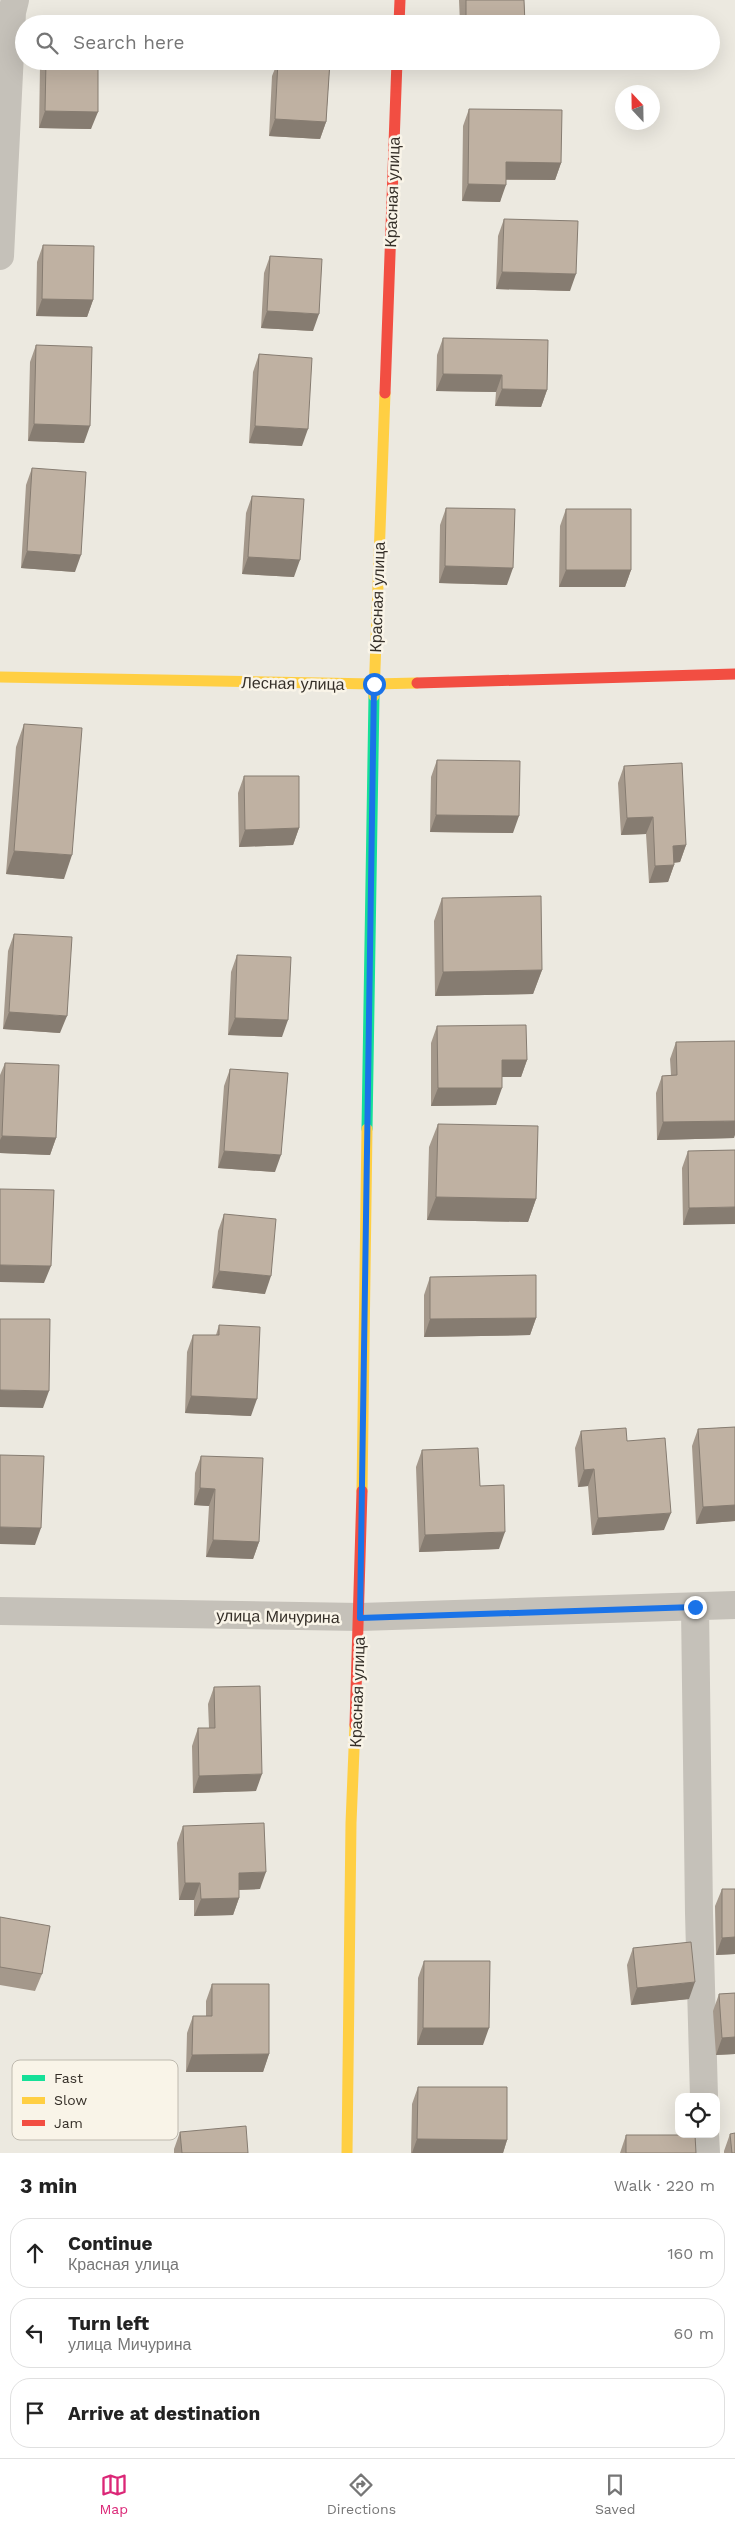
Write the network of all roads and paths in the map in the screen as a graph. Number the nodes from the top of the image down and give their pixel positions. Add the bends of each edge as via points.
1 (15, 0) edge
2 (400, 0) edge
3 (399, 15) edge
4 (397, 70) edge
5 (0, 256) edge
6 (735, 674) edge
7 (0, 677) edge
8 (374, 684) junction
9 (735, 1604) edge
10 (695, 1607) junction
11 (0, 1611) edge
12 (360, 1618) junction
13 (704, 2093) edge
14 (705, 2138) edge
15 (347, 2153) edge
16 (706, 2153) edge

1 - 5 street
2 - 3 main road
4 - 8 main road, Красная улица
6 - 8 main road, Лесная улица
7 - 8 main road, Лесная улица
8 - 12 main road, Красная улица
9 - 10 street, улица Мичурина
10 - 12 street, улица Мичурина
10 - 13 street
11 - 12 street, улица Мичурина
12 - 15 main road, Красная улица via 351,1823
14 - 16 street

